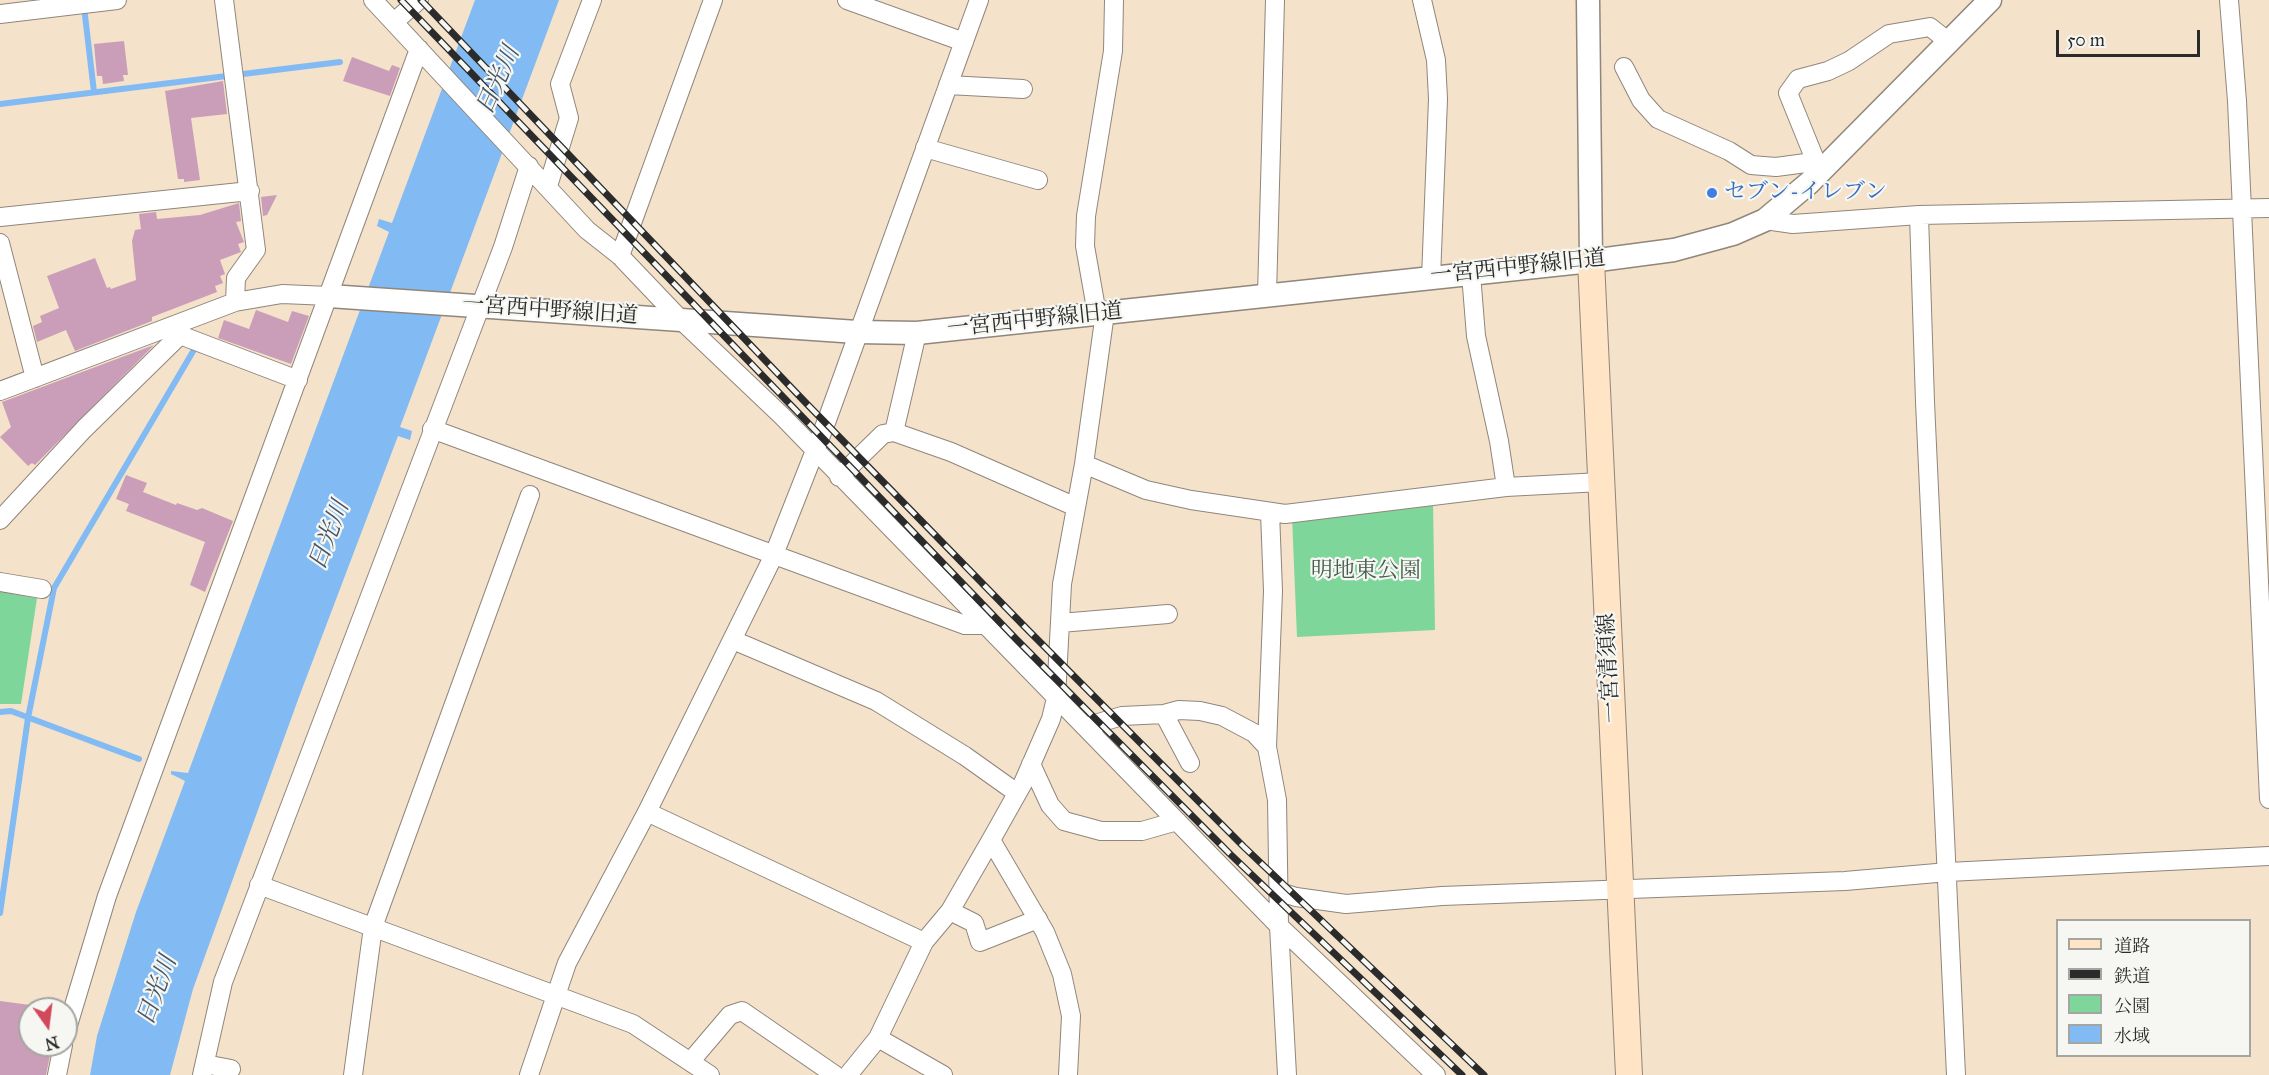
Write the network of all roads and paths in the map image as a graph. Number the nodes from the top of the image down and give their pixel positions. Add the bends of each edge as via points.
1 (117, 0) edge
2 (225, 0) edge
3 (373, 0) edge
4 (419, 0) edge
5 (592, 0) edge
6 (713, 0) edge
7 (847, 0) edge
8 (979, 0) edge
9 (1114, 0) edge
10 (1275, 0) edge
11 (1422, 0) edge
12 (1588, 0) edge
13 (1990, 0) edge
14 (2229, 0) edge
15 (0, 14) edge
16 (394, 22) junction
17 (964, 42) junction
18 (1948, 42) junction
19 (419, 49) junction
20 (1624, 67) dead end
21 (948, 85) junction
22 (1023, 89) dead end
23 (925, 148) junction
24 (529, 166) junction
25 (1820, 172) junction
26 (1038, 180) dead end
27 (548, 186) junction
28 (250, 191) junction
29 (2242, 208) junction
30 (2269, 208) edge
31 (1919, 215) junction
32 (0, 217) edge
33 (1765, 220) junction
34 (0, 243) edge
35 (620, 256) junction
36 (1591, 261) junction
37 (1471, 274) junction
38 (1431, 278) junction
39 (1267, 295) junction
40 (329, 296) junction
41 (235, 302) junction
42 (480, 306) junction
43 (1101, 314) junction
44 (681, 320) junction
45 (177, 330) junction
46 (857, 332) junction
47 (917, 333) junction
48 (35, 378) junction
49 (298, 380) junction
50 (0, 392) edge
51 (432, 429) junction
52 (894, 432) junction
53 (814, 451) junction
54 (1084, 464) junction
55 (839, 477) junction
56 (1601, 482) junction
57 (1506, 488) junction
58 (530, 495) dead end
59 (1076, 507) junction
60 (1270, 512) junction
61 (0, 520) edge
62 (773, 556) junction
63 (0, 582) edge
64 (42, 589) dead end
65 (1168, 614) dead end
66 (1060, 624) junction
67 (984, 626) junction
68 (733, 640) junction
69 (1056, 698) junction
70 (1164, 714) junction
71 (1085, 728) junction
72 (1267, 747) junction
73 (1190, 763) dead end
74 (1031, 765) junction
75 (1017, 793) junction
76 (2269, 799) edge
77 (647, 812) junction
78 (1177, 821) junction
79 (992, 840) junction
80 (2269, 856) edge
81 (1948, 872) junction
82 (259, 885) junction
83 (1621, 890) junction
84 (1280, 892) junction
85 (950, 911) junction
86 (1038, 919) junction
87 (1279, 926) junction
88 (372, 927) junction
89 (924, 942) junction
90 (556, 996) junction
91 (77, 997) edge
92 (878, 1038) junction
93 (61, 1057) edge
94 (690, 1062) junction
95 (203, 1069) edge
96 (231, 1070) dead end
97 (57, 1075) edge
98 (353, 1075) edge
99 (529, 1075) edge
100 (710, 1075) edge
101 (835, 1075) edge
102 (848, 1075) edge
103 (943, 1075) edge
104 (1068, 1075) edge
105 (1287, 1075) edge
106 (1436, 1075) edge
107 (1629, 1075) edge
108 (1956, 1075) edge

1 - 15 street
2 - 28 street
3 - 16 street
4 - 16 street
5 - 27 street via 560,84 570,118
6 - 35 street
7 - 17 street
8 - 17 street
9 - 43 street via 1113,51 1085,246
10 - 39 street
11 - 38 street via 1436,60 1437,89
12 - 36 street
13 - 18 street, 一宮西中野線旧道
14 - 29 street
16 - 19 street
17 - 21 street
18 - 25 street, 一宮西中野線旧道
18 - 25 street via 1930,27 1890,34 1849,61 1798,79 1788,93
19 - 24 street
19 - 40 street
20 - 25 street via 1641,100 1658,119 1729,151 1750,165 1806,163
21 - 22 street
21 - 23 street
23 - 26 street
23 - 46 street
24 - 27 street
24 - 42 street
25 - 33 street, 一宮西中野線旧道
27 - 35 street via 587,230
28 - 32 street
28 - 41 street via 256,250 236,278
29 - 30 street
29 - 31 street
29 - 76 street
31 - 33 street via 1792,224
31 - 81 street
33 - 36 street, 一宮西中野線旧道 via 1733,234 1674,250
34 - 48 street
35 - 44 street
36 - 37 street, 一宮西中野線旧道
36 - 56 main road, 一宮清須線
37 - 38 street, 一宮西中野線旧道
37 - 57 street via 1476,336
38 - 39 street, 一宮西中野線旧道
39 - 43 street, 一宮西中野線旧道
40 - 41 street, 一宮西中野線旧道 via 282,294
40 - 42 street, 一宮西中野線旧道
40 - 49 street
41 - 45 street, 一宮西中野線旧道
42 - 44 street, 一宮西中野線旧道
42 - 51 street
43 - 47 street, 一宮西中野線旧道
43 - 54 street
44 - 46 street, 一宮西中野線旧道
44 - 53 street
45 - 48 street, 一宮西中野線旧道
45 - 49 street
45 - 61 street
46 - 47 street, 一宮西中野線旧道
46 - 53 street
47 - 52 street
48 - 50 street, 一宮西中野線旧道
49 - 91 street via 107,896
51 - 62 street
51 - 82 street
52 - 55 street via 883,434
52 - 59 street via 951,452
53 - 55 street
53 - 62 street
54 - 59 street
54 - 60 street via 1146,490
55 - 67 street
56 - 57 street
56 - 83 main road, 一宮清須線
57 - 60 street via 1285,514
58 - 88 street
59 - 66 street via 1062,584
60 - 72 street via 1272,591
62 - 67 street via 965,625
62 - 68 street
63 - 64 street
65 - 66 street
66 - 69 street
67 - 69 street
68 - 75 street via 876,701
68 - 77 street
69 - 71 street
69 - 74 street
70 - 71 street via 1122,716
70 - 72 street via 1179,710 1222,716 1254,733
70 - 73 street
71 - 78 street
72 - 84 street via 1277,800
74 - 75 street
74 - 78 street via 1050,805 1064,821 1101,831 1142,831
75 - 79 street
77 - 89 street
77 - 90 street via 567,963
78 - 87 street
79 - 85 street
79 - 86 street
80 - 81 street
81 - 83 street
81 - 108 street
82 - 88 street
82 - 95 street via 223,982
83 - 84 street via 1442,896 1346,904
83 - 107 main road, 一宮清須線
84 - 87 street
85 - 86 street via 974,924 980,942
85 - 89 street
86 - 104 street via 1062,974 1071,1016
87 - 105 street
87 - 106 street
88 - 90 street
88 - 98 street
89 - 92 street
90 - 94 street via 633,1024
90 - 99 street
92 - 102 street
92 - 103 street
93 - 97 street
94 - 100 street
94 - 101 street via 730,1015 742,1011
95 - 96 street

